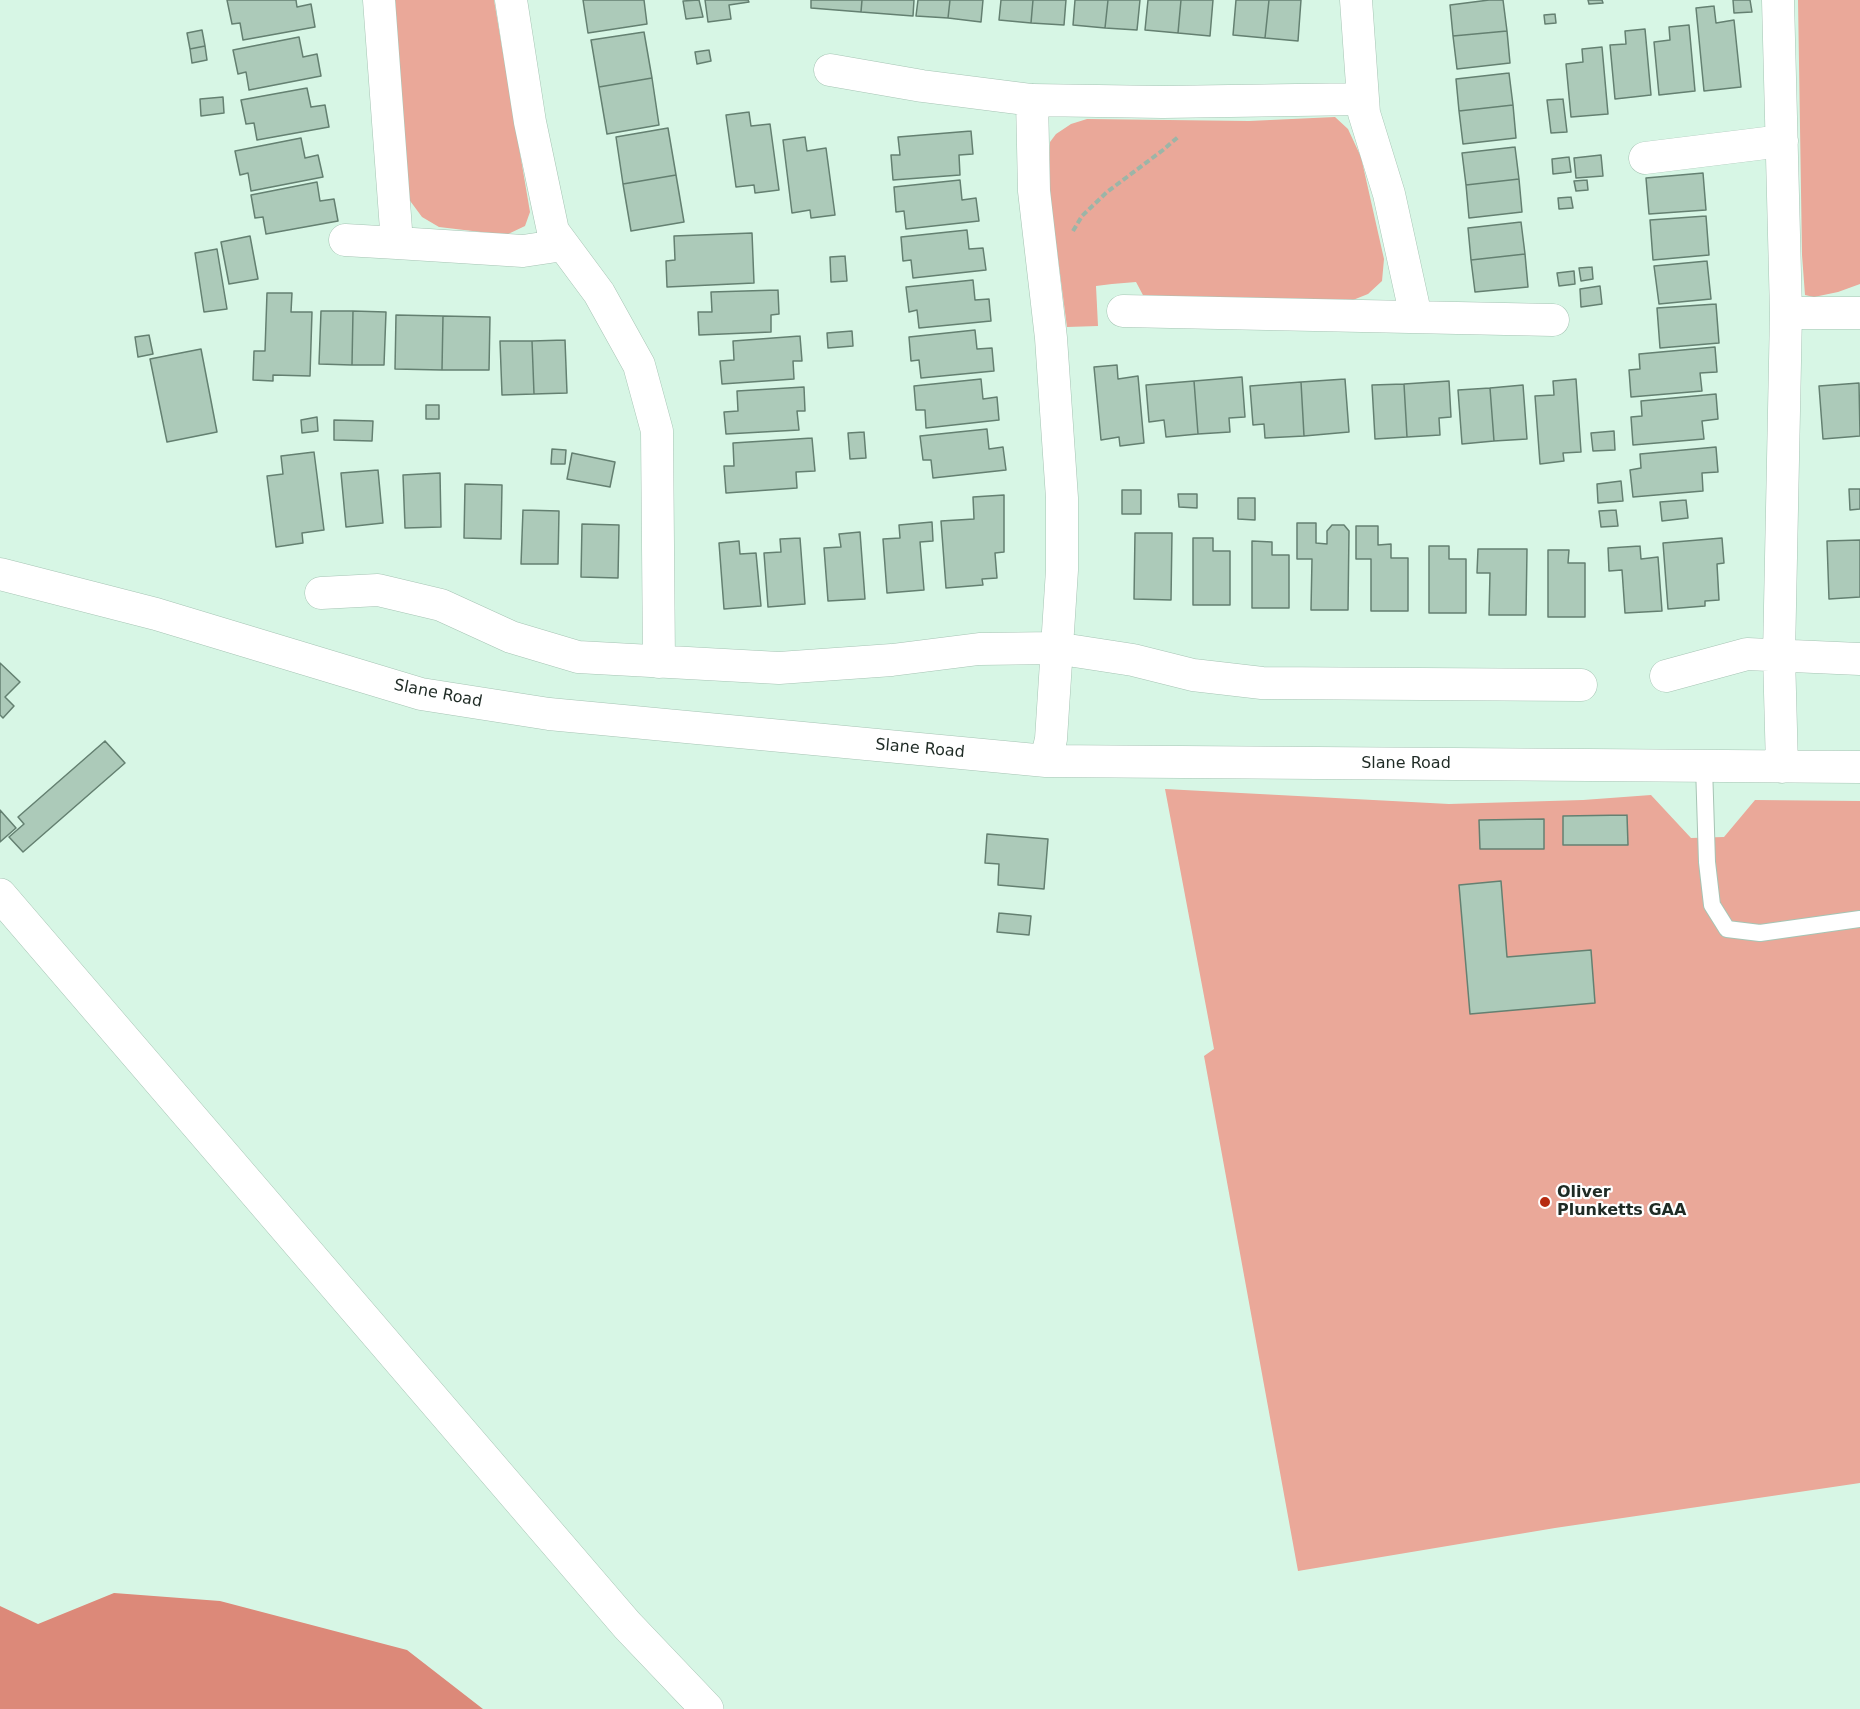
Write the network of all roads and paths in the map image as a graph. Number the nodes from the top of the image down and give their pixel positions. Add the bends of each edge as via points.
1 (379, 0) edge
2 (511, 0) edge
3 (1356, 0) edge
4 (1778, 0) edge
5 (830, 70) dead end
6 (1364, 99) junction
7 (1032, 100) junction
8 (1200, 102) junction
9 (1782, 141) junction
10 (1645, 158) dead end
11 (345, 240) dead end
12 (1074, 240) dead end
13 (397, 243) junction
14 (563, 245) junction
15 (1123, 311) dead end
16 (1785, 313) junction
17 (1860, 313) edge
18 (1416, 317) junction
19 (1553, 320) dead end
20 (0, 574) edge
21 (321, 593) dead end
22 (1055, 648) junction
23 (1779, 655) junction
24 (1860, 659) edge
25 (658, 662) junction
26 (1666, 676) dead end
27 (1581, 685) dead end
28 (1046, 761) junction
29 (1704, 766) junction
30 (1782, 766) junction
31 (1860, 767) edge
32 (0, 895) edge
33 (1860, 920) edge
34 (706, 1709) edge

1 - 13 street
2 - 14 street via 530,122 553,231
3 - 6 street
4 - 9 street
5 - 7 street
6 - 8 street
6 - 18 street via 1364,113 1389,194
7 - 8 street
7 - 22 street via 1034,191 1051,338 1062,498 1062,570
8 - 12 path via 1195,121 1082,216 1073,231
9 - 10 street
9 - 16 street
11 - 13 street
13 - 14 street via 523,251
14 - 25 street via 599,293 639,365 657,431
15 - 18 street
16 - 17 street
16 - 23 street
18 - 19 street
20 - 28 street, Slane Road via 156,614 421,694 549,714
21 - 25 street via 378,590 441,605 511,637 578,657
22 - 25 street via 979,649 779,668
22 - 27 street via 1133,660 1193,675 1262,683
22 - 28 street via 1051,739
23 - 24 street
23 - 26 street via 1747,654
23 - 30 street
28 - 29 street, Slane Road
29 - 30 street, Slane Road
29 - 33 lane via 1712,905 1727,929 1760,933
30 - 31 street, Slane Road
32 - 34 main road via 627,1625

